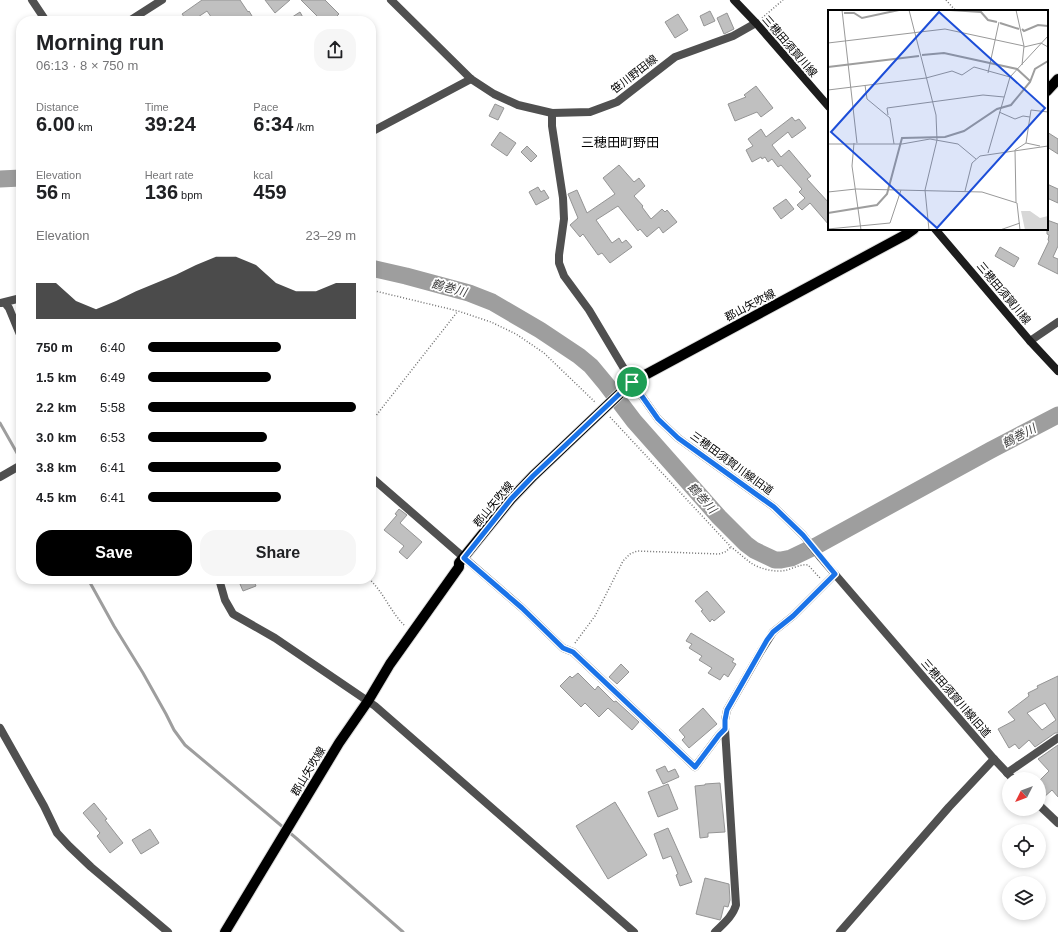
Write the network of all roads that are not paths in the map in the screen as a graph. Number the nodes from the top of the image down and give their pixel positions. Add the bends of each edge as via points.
1 (32, 0) edge
2 (162, 0) edge
3 (391, 0) edge
4 (734, 0) edge
5 (43, 16) edge
6 (137, 16) edge
7 (756, 23) junction
8 (471, 79) junction
9 (1058, 79) edge
10 (1048, 90) edge
11 (828, 106) edge
12 (552, 113) junction
13 (376, 129) edge
14 (913, 230) edge
15 (936, 230) edge
16 (16, 299) edge
17 (3, 303) edge
18 (1058, 322) edge
19 (16, 325) edge
20 (1030, 341) junction
21 (1058, 371) edge
22 (632, 382) junction
23 (16, 468) edge
24 (0, 477) edge
25 (376, 481) edge
26 (464, 558) junction
27 (835, 574) junction
28 (221, 584) edge
29 (368, 701) junction
30 (0, 728) edge
31 (725, 729) junction
32 (1058, 738) edge
33 (994, 759) junction
34 (1006, 772) edge
35 (1008, 772) edge
36 (1046, 812) edge
37 (1058, 823) edge
38 (168, 932) edge
39 (225, 932) edge
40 (634, 932) edge
41 (715, 932) edge
42 (840, 932) edge

1 - 5 street
2 - 6 street
3 - 8 street, 笹川野田線
4 - 7 main road, 三穂田須賀川線
7 - 11 main road, 三穂田須賀川線
7 - 12 street, 笹川野田線 via 733,36 675,57 617,102 590,112
8 - 12 street, 笹川野田線 via 518,105
8 - 13 street
9 - 10 main road
12 - 22 street, 三穂田須賀川線旧道 via 564,219 559,263 564,276 589,310
14 - 22 main road, 郡山矢吹線
15 - 20 main road, 三穂田須賀川線
16 - 17 street
17 - 19 street via 9,308
18 - 20 street
20 - 21 main road, 三穂田須賀川線
22 - 26 main road, 郡山矢吹線 via 511,499
22 - 27 street, 三穂田須賀川線旧道 via 658,419 678,438 774,507 803,535
23 - 24 street
25 - 26 street
26 - 29 main road, 郡山矢吹線 via 390,664
26 - 31 street via 522,608 563,648 573,652 695,767
27 - 31 street via 767,640 727,710
27 - 33 street, 三穂田須賀川線旧道
28 - 29 street via 233,614 275,638
29 - 39 main road, 郡山矢吹線 via 339,743
29 - 40 street
30 - 38 street via 57,833 91,867
31 - 41 street via 736,905 732,914
32 - 35 street
33 - 34 street, 三穂田須賀川線旧道
33 - 42 street
36 - 37 street

